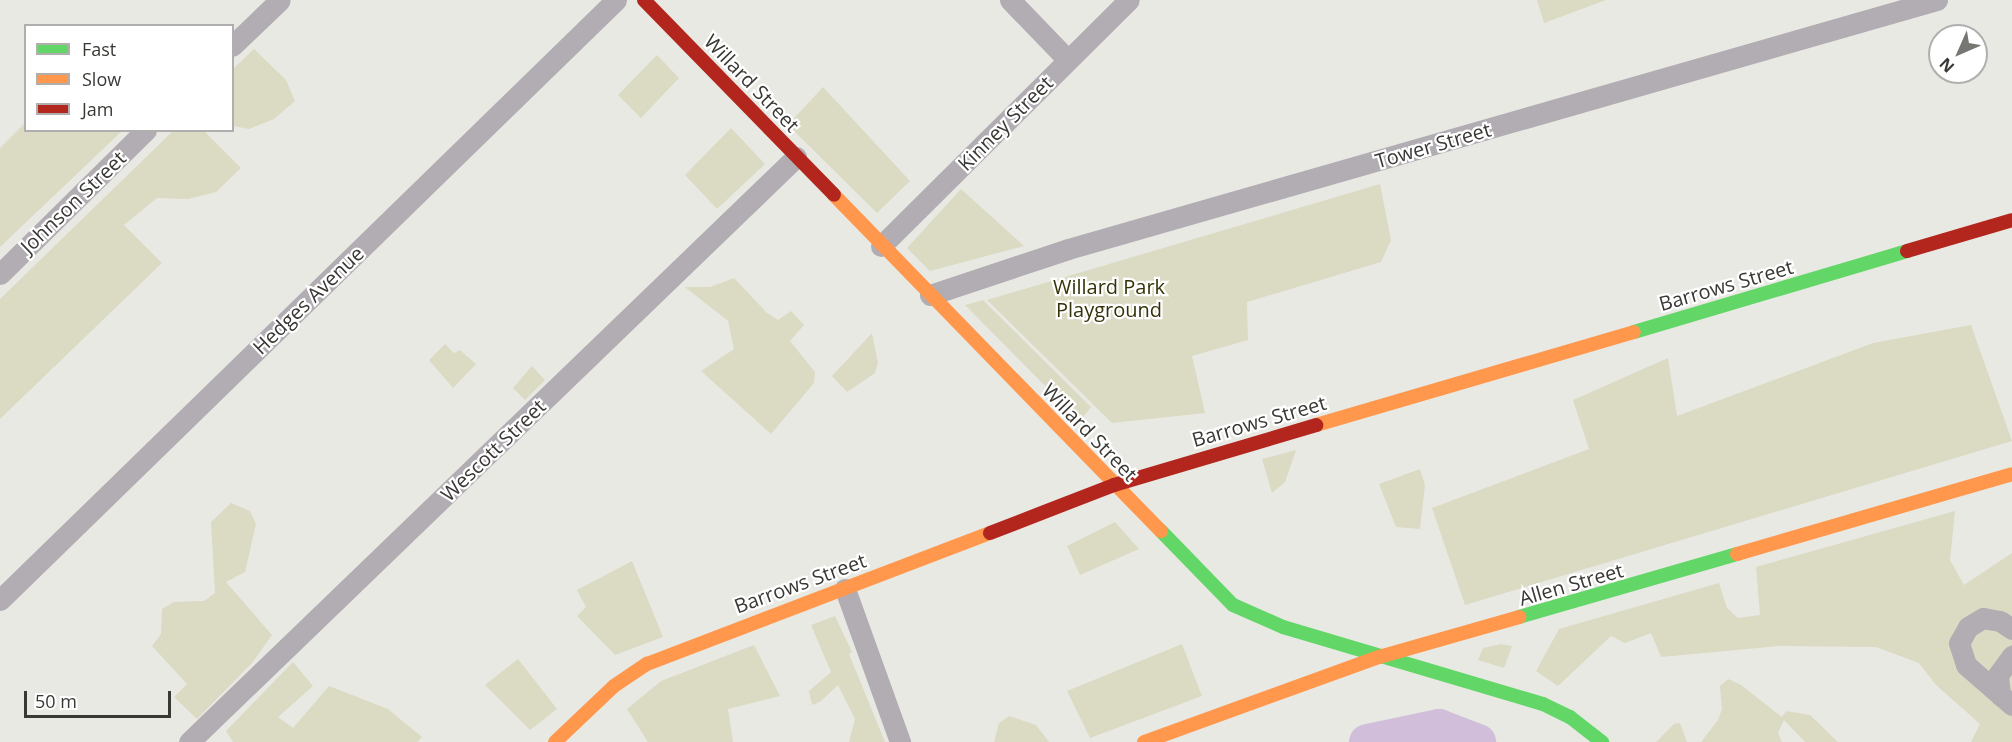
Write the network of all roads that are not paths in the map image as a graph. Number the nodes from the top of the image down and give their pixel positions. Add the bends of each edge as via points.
1 (280, 0) edge
2 (616, 0) edge
3 (644, 0) edge
4 (1010, 0) edge
5 (1128, 0) edge
6 (1937, 0) edge
7 (234, 44) edge
8 (1068, 60) junction
9 (144, 132) edge
10 (796, 157) junction
11 (2012, 220) edge
12 (881, 246) junction
13 (0, 274) edge
14 (930, 295) junction
15 (2012, 474) edge
16 (1114, 485) junction
17 (845, 589) junction
18 (0, 600) edge
19 (2012, 629) edge
20 (2012, 656) edge
21 (1379, 657) junction
22 (2006, 700) edge
23 (189, 742) edge
24 (555, 742) edge
25 (900, 742) edge
26 (1144, 742) edge
27 (1602, 742) edge

1 - 7 street
2 - 18 street, Hedges Avenue
3 - 10 street, Willard Street
4 - 8 street
5 - 8 street, Kinney Street
6 - 14 street, Tower Street via 1068,249
8 - 12 street, Kinney Street
9 - 13 street, Johnson Street
10 - 12 street, Willard Street
10 - 23 street, Wescott Street
11 - 16 street, Barrows Street
12 - 14 street, Willard Street
14 - 16 street, Willard Street
15 - 21 street, Allen Street
16 - 17 street, Barrows Street
16 - 21 street, Willard Street via 1233,605 1283,627
17 - 24 street, Barrows Street via 730,629 647,664 614,686
17 - 25 street
19 - 22 street via 2000,621 1983,618 1968,627 1959,643 1966,665
20 - 22 street via 1998,675
21 - 26 street, Allen Street
21 - 27 street, Willard Street via 1543,704 1570,717

